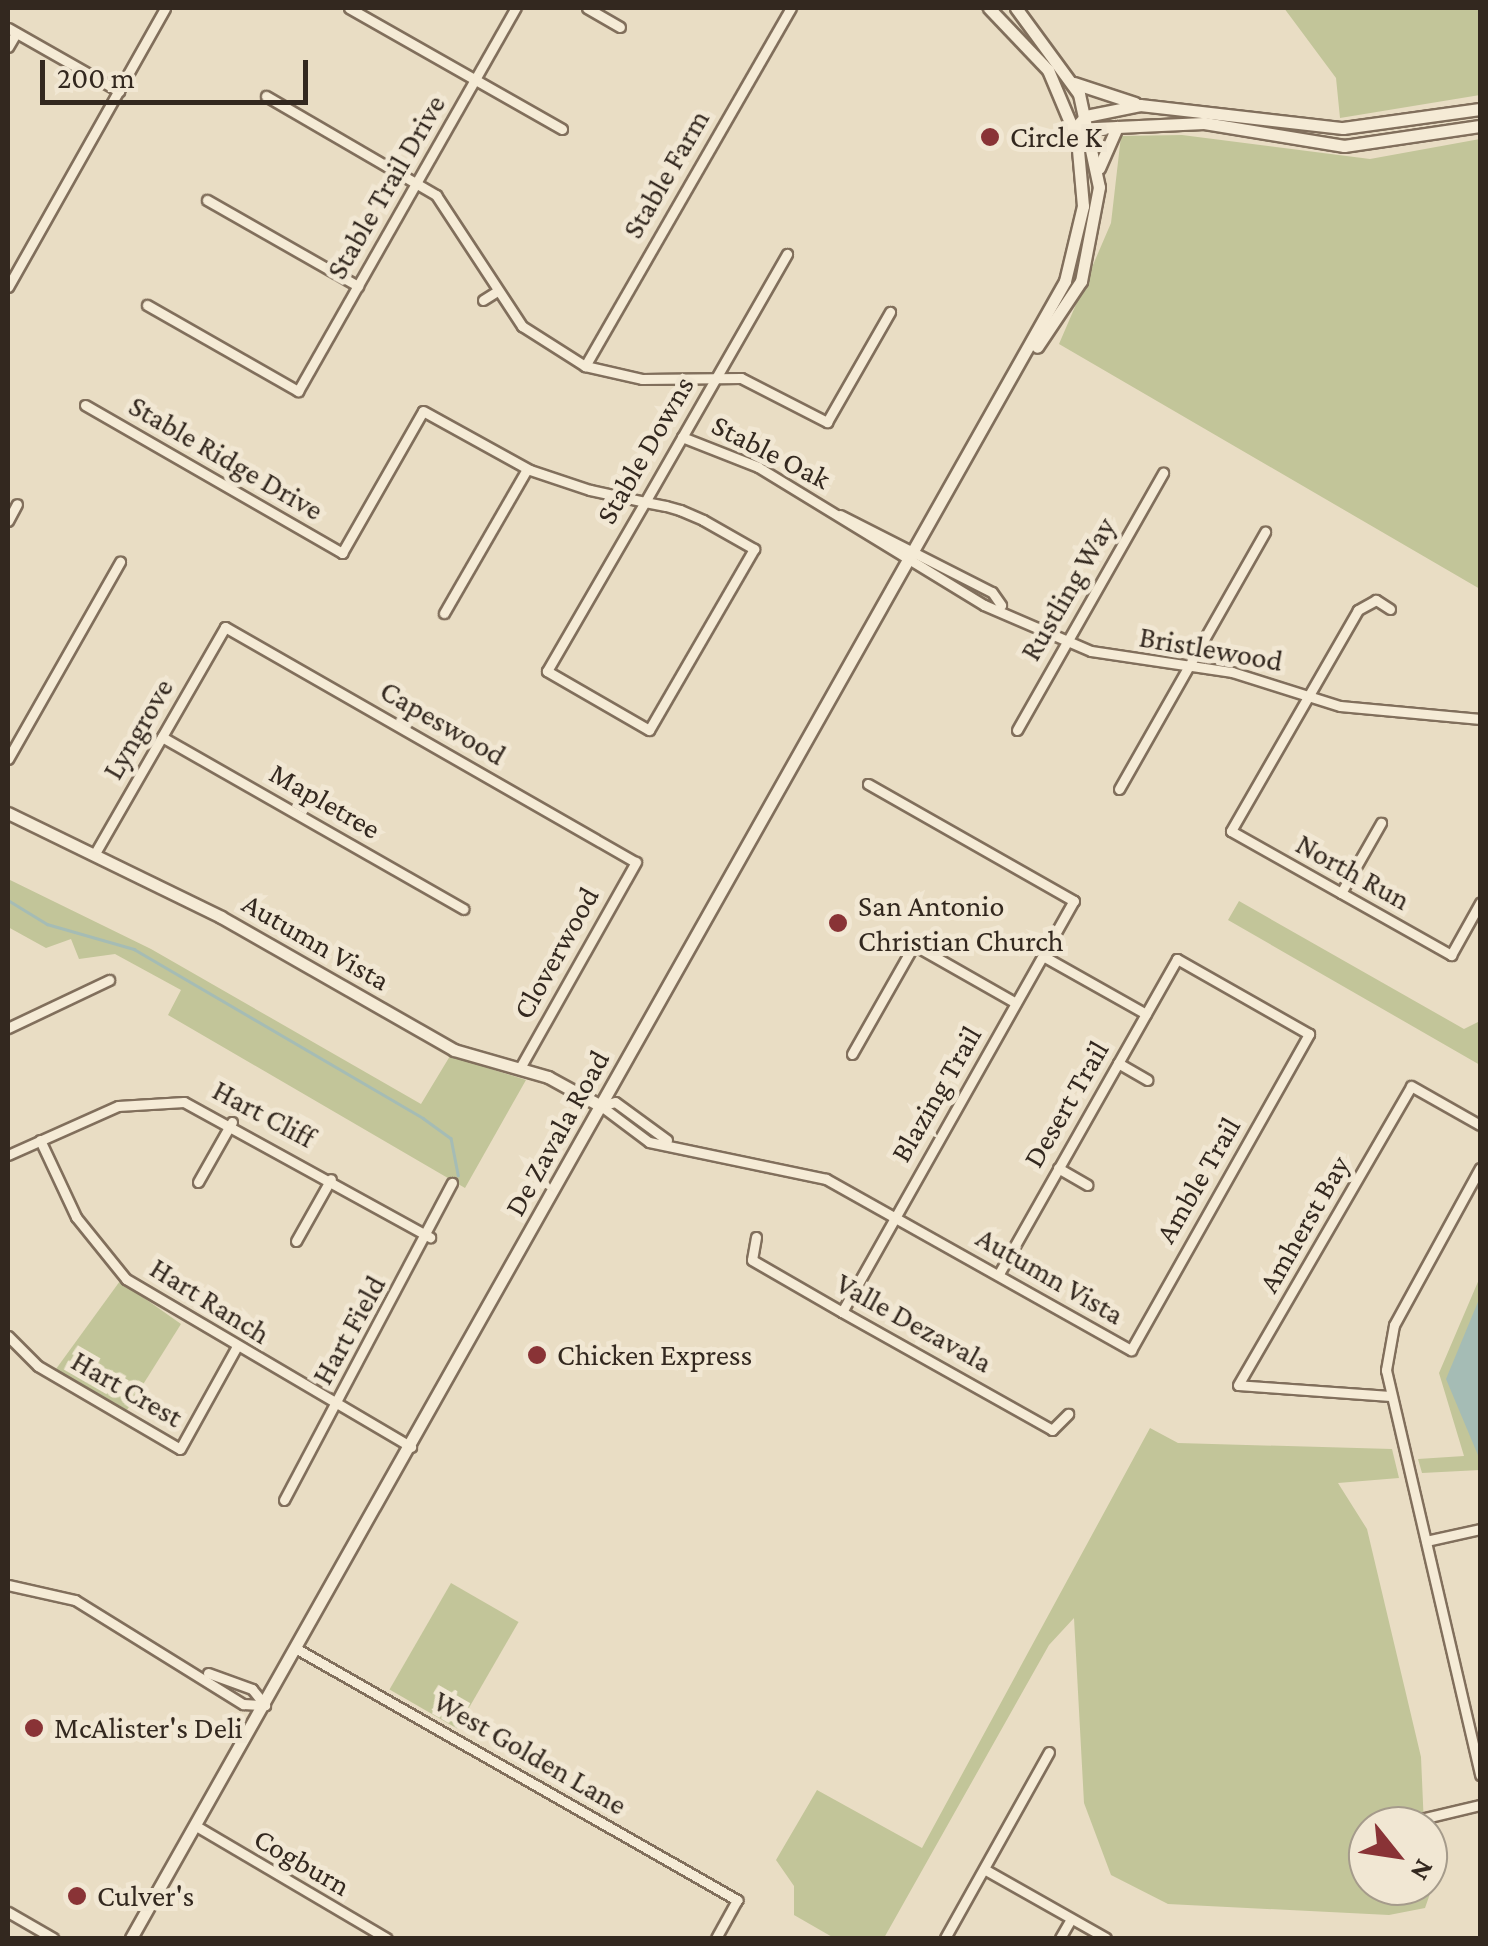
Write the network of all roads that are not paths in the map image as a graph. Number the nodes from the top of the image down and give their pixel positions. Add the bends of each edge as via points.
1 (165, 8) edge
2 (349, 8) edge
3 (516, 8) edge
4 (586, 8) edge
5 (791, 8) edge
6 (989, 8) edge
7 (1016, 8) edge
8 (620, 27) dead end
9 (12, 30) edge
10 (8, 48) edge
11 (475, 80) junction
12 (1074, 83) junction
13 (119, 91) junction
14 (266, 96) dead end
15 (1140, 104) junction
16 (1480, 108) edge
17 (1086, 116) junction
18 (1117, 126) junction
19 (1480, 126) edge
20 (1322, 127) junction
21 (562, 128) dead end
22 (1074, 129) junction
23 (1091, 130) junction
24 (1319, 144) junction
25 (1098, 174) junction
26 (416, 183) junction
27 (206, 200) dead end
28 (491, 250) dead end
29 (787, 254) dead end
30 (478, 256) junction
31 (358, 286) junction
32 (8, 287) edge
33 (496, 292) junction
34 (483, 300) dead end
35 (147, 305) dead end
36 (890, 312) dead end
37 (1031, 354) junction
38 (584, 366) junction
39 (717, 376) junction
40 (84, 406) dead end
41 (682, 437) junction
42 (526, 469) junction
43 (1163, 473) dead end
44 (645, 502) junction
45 (17, 504) dead end
46 (838, 514) junction
47 (8, 521) edge
48 (1265, 532) dead end
49 (917, 550) junction
50 (120, 562) dead end
51 (910, 563) junction
52 (1001, 605) junction
53 (1390, 609) dead end
54 (444, 612) dead end
55 (226, 627) joint
56 (1067, 642) junction
57 (1189, 666) junction
58 (1308, 694) junction
59 (1480, 719) edge
60 (1017, 730) dead end
61 (162, 736) junction
62 (8, 759) edge
63 (868, 784) dead end
64 (1120, 789) dead end
65 (8, 814) edge
66 (1381, 823) dead end
67 (94, 855) junction
68 (636, 862) joint
69 (1341, 893) junction
70 (1480, 903) edge
71 (463, 909) dead end
72 (1043, 956) junction
73 (110, 980) dead end
74 (1016, 1003) junction
75 (1146, 1014) junction
76 (8, 1028) edge
77 (1310, 1034) joint
78 (852, 1054) dead end
79 (1118, 1063) junction
80 (520, 1068) junction
81 (1148, 1080) dead end
82 (601, 1106) junction
83 (232, 1122) junction
84 (1480, 1125) edge
85 (40, 1140) junction
86 (667, 1140) junction
87 (8, 1155) edge
88 (1058, 1168) junction
89 (1480, 1168) edge
90 (331, 1179) junction
91 (198, 1182) dead end
92 (452, 1182) dead end
93 (1088, 1185) dead end
94 (896, 1217) junction
95 (430, 1237) junction
96 (756, 1238) dead end
97 (296, 1241) dead end
98 (998, 1275) junction
99 (842, 1312) junction
100 (8, 1336) edge
101 (236, 1348) junction
102 (1130, 1350) joint
103 (1390, 1396) junction
104 (336, 1406) junction
105 (1068, 1414) dead end
106 (411, 1447) junction
107 (284, 1500) dead end
108 (1480, 1529) edge
109 (1426, 1541) junction
110 (8, 1585) edge
111 (8, 1592) edge
112 (297, 1649) junction
113 (196, 1668) junction
114 (265, 1706) junction
115 (1049, 1752) dead end
116 (1480, 1775) edge
117 (1480, 1805) edge
118 (1448, 1813) edge
119 (196, 1826) junction
120 (984, 1870) junction
121 (8, 1912) edge
122 (1071, 1920) junction
123 (53, 1938) edge
124 (130, 1938) edge
125 (386, 1938) edge
126 (716, 1938) edge
127 (945, 1938) edge
128 (1060, 1938) edge
129 (1106, 1938) edge

1 - 13 street
2 - 11 street
3 - 11 street, Stable Trail Drive
4 - 8 street
5 - 38 street, Stable Farm
6 - 22 main road, De Zavala Road via 1048,70
7 - 12 main road, De Zavala Road
9 - 10 street
9 - 13 street
11 - 21 street
11 - 26 street, Stable Trail Drive
12 - 15 main road
12 - 17 main road, De Zavala Road
13 - 32 street
14 - 26 street
15 - 17 main road
15 - 20 main road
16 - 20 main road
17 - 22 main road
17 - 23 main road, De Zavala Road
18 - 23 main road
18 - 24 main road via 1204,123
18 - 25 main road
19 - 24 main road
20 - 24 street
22 - 23 main road
22 - 37 main road, De Zavala Road via 1080,226
23 - 25 main road, De Zavala Road
25 - 37 main road, De Zavala Road via 1087,264 1058,326
26 - 30 street via 454,213
26 - 31 street, Stable Trail Drive
27 - 31 street
28 - 30 street
29 - 39 street, Stable Downs
30 - 33 street
31 - 35 street, Stable Trail Drive via 298,391
33 - 34 street
33 - 38 street via 536,338
36 - 39 street via 827,422 760,384
37 - 49 main road, De Zavala Road
38 - 39 street via 642,379
39 - 41 street, Stable Downs
40 - 42 street, Stable Ridge Drive via 342,554 424,411
41 - 44 street, Stable Downs
41 - 46 street, Stable Oak via 728,452
42 - 44 street
42 - 54 street
43 - 56 street, Rustling Way
44 - 44 street, Stable Downs via 692,514 754,549 650,730 547,671
45 - 47 street
46 - 49 street, Stable Oak
46 - 51 street, Stable Oak
48 - 57 street
49 - 51 main road, De Zavala Road
49 - 52 street, Bristlewood
50 - 62 street
51 - 52 street, Bristlewood
51 - 82 main road, De Zavala Road
52 - 56 street, Bristlewood
53 - 58 street via 1376,600 1358,610
55 - 61 street, Lyngrove
55 - 68 street, Capeswood
56 - 57 street, Bristlewood
56 - 60 street, Rustling Way
57 - 58 street, Bristlewood
57 - 64 street
58 - 59 street, Bristlewood
58 - 69 street, North Run via 1231,831
61 - 67 street, Lyngrove
61 - 71 street, Mapletree
63 - 72 street, Blazing Trail via 1074,901
65 - 67 main road, Autumn Vista
66 - 69 street
67 - 80 main road, Autumn Vista via 454,1050
68 - 80 street, Cloverwood
69 - 70 street, North Run via 1450,956
72 - 74 street, Blazing Trail
72 - 75 street
73 - 76 street
74 - 78 street via 914,945
74 - 94 street, Blazing Trail
75 - 77 street, Desert Trail via 1177,959
75 - 79 street, Desert Trail
77 - 102 street, Amble Trail
79 - 81 street
79 - 88 street, Desert Trail
80 - 82 main road, Autumn Vista
82 - 86 street, Autumn Vista via 649,1142
82 - 86 street, Autumn Vista via 614,1102
82 - 106 main road, De Zavala Road
83 - 85 street, Hart Cliff via 184,1102 144,1100
83 - 90 street, Hart Cliff
83 - 91 street
84 - 103 street, Amherst Bay via 1411,1086 1238,1385
85 - 87 street, Hart Cliff
85 - 101 street, Hart Ranch via 107,1260
86 - 94 street, Autumn Vista via 807,1172
88 - 93 street
88 - 98 street, Desert Trail
89 - 103 street via 1394,1325
90 - 95 street, Hart Cliff
90 - 97 street
92 - 95 street, Hart Field
94 - 98 street, Autumn Vista
94 - 99 street, Blazing Trail
95 - 104 street, Hart Field
96 - 99 street, Valle Dezavala via 752,1260
98 - 102 street, Autumn Vista
99 - 105 street, Valle Dezavala via 1052,1430
100 - 101 street, Hart Crest via 38,1366 180,1449
101 - 104 street, Hart Ranch
103 - 109 street
104 - 106 street, Hart Ranch
104 - 107 street, Hart Field
106 - 112 main road, De Zavala Road
108 - 109 street
109 - 116 street
110 - 111 street
110 - 113 street via 76,1600
112 - 114 main road, De Zavala Road
112 - 126 street, West Golden Lane via 737,1900
113 - 114 street via 244,1704
113 - 114 street via 252,1689
114 - 119 main road, De Zavala Road
115 - 120 street
117 - 118 street
119 - 124 main road, De Zavala Road
119 - 125 street, Cogburn
120 - 122 street
120 - 127 street
121 - 123 street
122 - 128 street
122 - 129 street

